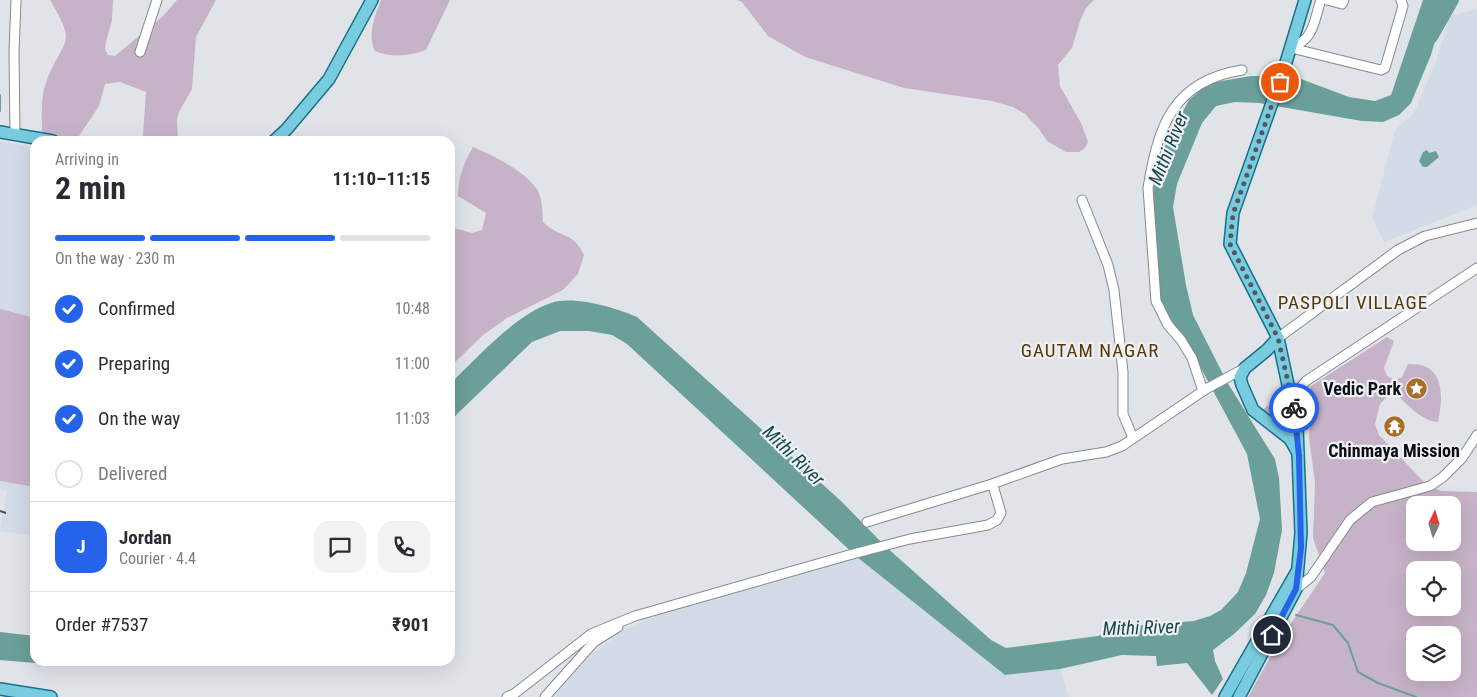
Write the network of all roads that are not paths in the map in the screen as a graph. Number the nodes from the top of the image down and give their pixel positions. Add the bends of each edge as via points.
1 (16, 0) edge
2 (154, 0) edge
3 (372, 0) edge
4 (1306, 0) edge
5 (1321, 0) edge
6 (1327, 0) edge
7 (1344, 0) edge
8 (1401, 0) edge
9 (1291, 48) junction
10 (140, 52) dead end
11 (1242, 70) dead end
12 (0, 132) edge
13 (15, 134) junction
14 (279, 136) edge
15 (30, 137) edge
16 (1082, 200) dead end
17 (1477, 223) edge
18 (1477, 268) edge
19 (1278, 338) junction
20 (1245, 368) junction
21 (1204, 390) junction
22 (1293, 402) junction
23 (1477, 435) edge
24 (1133, 438) junction
25 (1299, 456) junction
26 (994, 489) dead end
27 (867, 522) dead end
28 (1291, 588) junction
29 (636, 616) junction
30 (0, 689) edge
31 (1232, 696) edge
32 (51, 697) edge
33 (507, 697) edge
34 (545, 697) edge

1 - 13 street
2 - 10 street
3 - 14 main road via 329,79
4 - 9 main road
5 - 9 street via 1310,36
6 - 7 street via 1342,4
8 - 9 street via 1403,6 1382,70
9 - 19 main road via 1233,214 1230,244
11 - 21 street via 1203,80 1176,106 1166,120 1150,170 1148,188 1156,300 1162,315 1192,358
12 - 13 main road
13 - 15 main road
16 - 24 street via 1108,265 1114,290 1123,363 1123,414
17 - 19 street via 1425,236 1398,250
18 - 22 street via 1306,381
19 - 20 main road
19 - 22 main road
20 - 21 street
20 - 25 main road via 1240,377 1253,410 1290,439
21 - 24 street
22 - 25 main road
23 - 28 street via 1462,458 1430,486 1372,502 1350,520 1311,577
24 - 27 street via 1106,452 1062,459
25 - 28 main road via 1301,548
26 - 29 street via 1001,513 988,525 849,554
28 - 31 main road
29 - 33 street via 591,634
29 - 34 street via 594,642
30 - 32 main road

